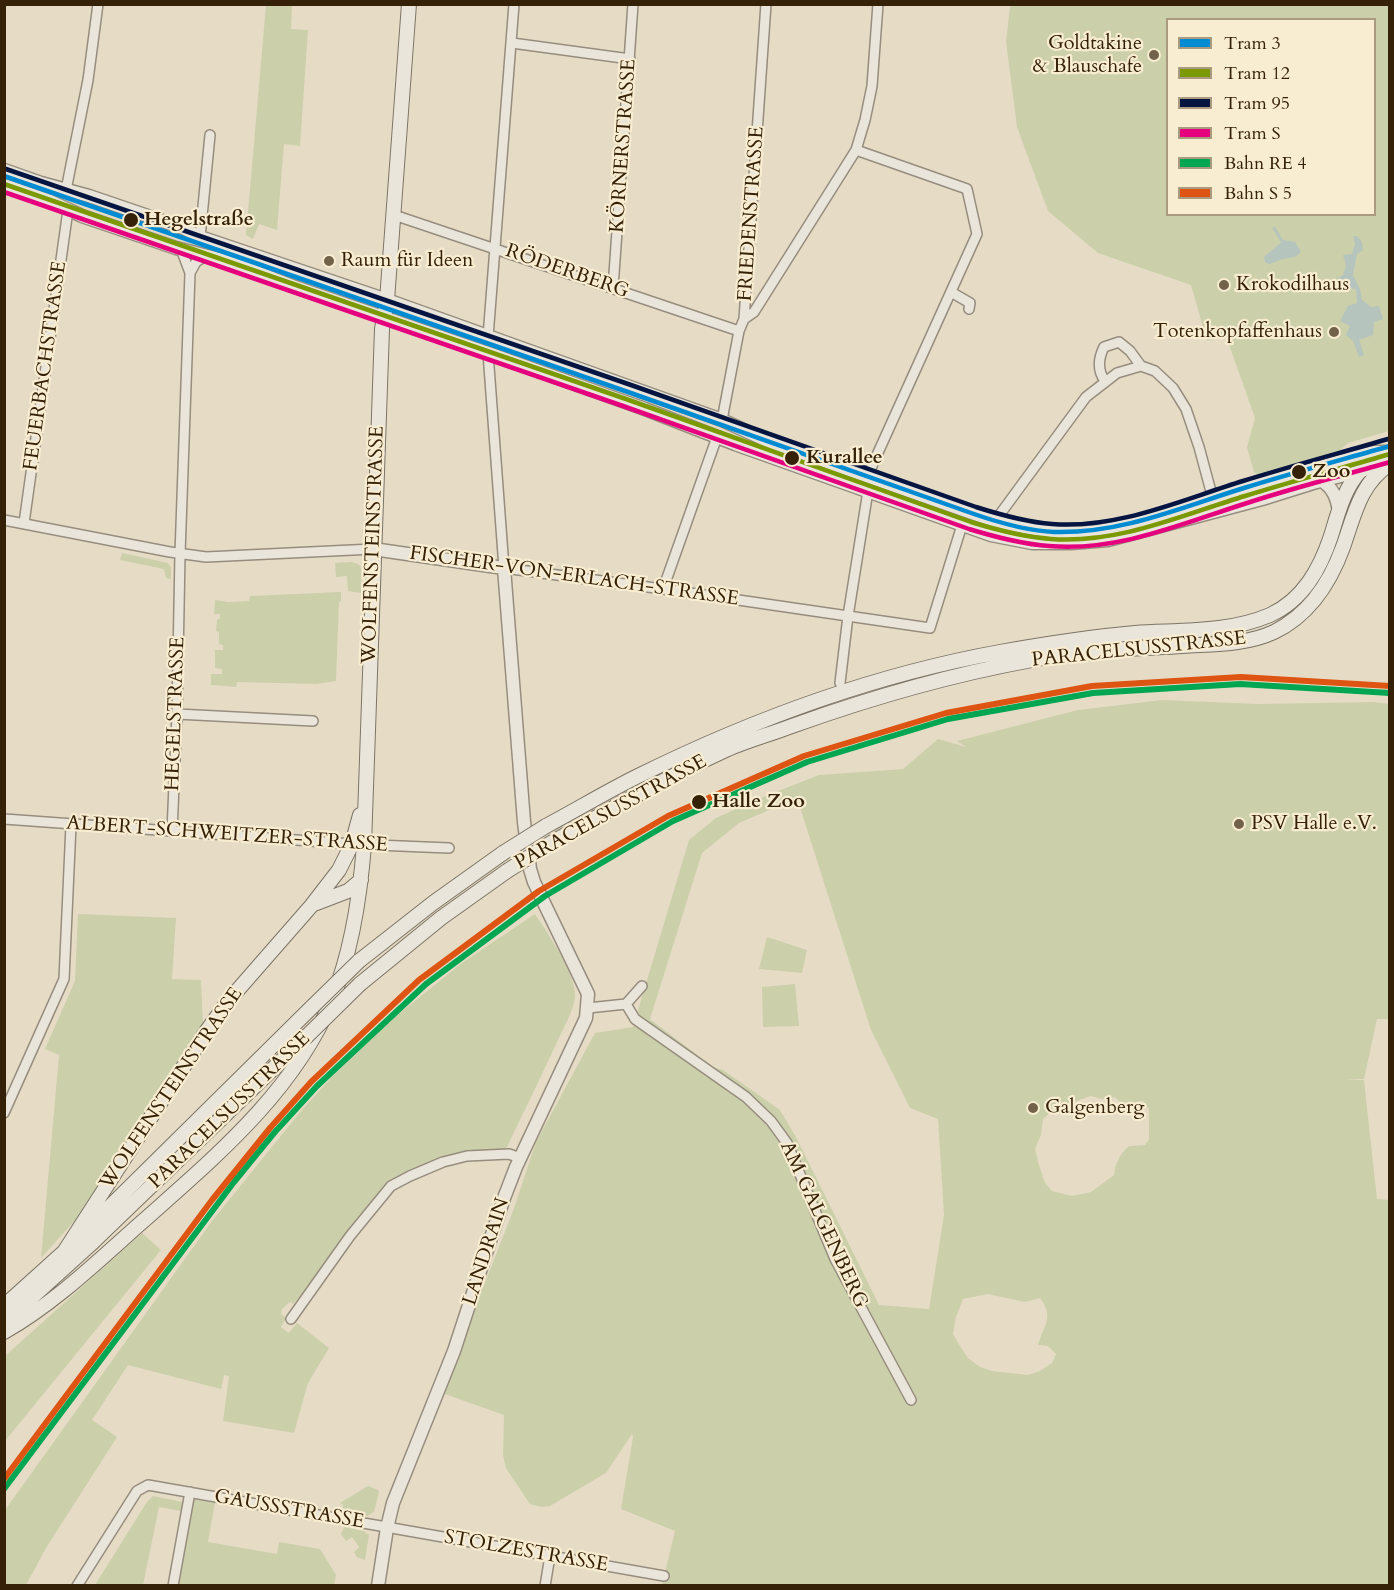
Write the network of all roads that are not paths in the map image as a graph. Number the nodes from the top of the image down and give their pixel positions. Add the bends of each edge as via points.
1 (98, 4) edge
2 (409, 4) edge
3 (514, 4) edge
4 (633, 4) edge
5 (766, 4) edge
6 (878, 4) edge
7 (512, 43) junction
8 (630, 59) junction
9 (210, 135) dead end
10 (856, 150) junction
11 (4, 170) edge
12 (4, 185) edge
13 (66, 190) junction
14 (68, 210) junction
15 (394, 215) junction
16 (200, 237) junction
17 (495, 248) junction
18 (181, 249) junction
19 (205, 256) junction
20 (190, 273) junction
21 (613, 288) junction
22 (951, 292) junction
23 (387, 300) junction
24 (969, 309) dead end
25 (384, 317) junction
26 (744, 319) junction
27 (739, 331) junction
28 (488, 337) junction
29 (488, 353) junction
30 (1141, 366) junction
31 (1105, 381) junction
32 (722, 420) junction
33 (717, 437) junction
34 (1389, 452) edge
35 (1389, 464) edge
36 (1360, 471) junction
37 (867, 477) junction
38 (1322, 481) junction
39 (868, 491) junction
40 (1213, 499) junction
41 (1339, 511) junction
42 (4, 520) edge
43 (995, 521) junction
44 (24, 523) junction
45 (962, 525) junction
46 (374, 549) junction
47 (180, 554) junction
48 (504, 568) junction
49 (663, 589) junction
50 (848, 616) junction
51 (841, 689) junction
52 (177, 714) junction
53 (313, 721) dead end
54 (4, 819) edge
55 (71, 825) junction
56 (172, 832) junction
57 (358, 844) junction
58 (449, 848) dead end
59 (361, 880) junction
60 (312, 905) junction
61 (642, 986) dead end
62 (626, 1004) junction
63 (588, 1008) junction
64 (4, 1113) edge
65 (520, 1158) junction
66 (64, 1251) junction
67 (4, 1306) edge
68 (291, 1318) dead end
69 (4, 1324) edge
70 (4, 1332) edge
71 (911, 1400) dead end
72 (190, 1492) junction
73 (387, 1528) junction
74 (550, 1556) junction
75 (664, 1576) dead end
76 (77, 1586) edge
77 (173, 1586) edge
78 (378, 1586) edge
79 (545, 1586) edge

1 - 13 street
2 - 15 main road, WOLFENSTEINSTRASSE
3 - 7 street
4 - 8 street, KÖRNERSTRASSE
5 - 26 street, FRIEDENSTRASSE
6 - 10 street via 872,86
7 - 8 street
7 - 17 street
8 - 21 street, KÖRNERSTRASSE
9 - 16 street
10 - 22 street via 967,189 977,234
10 - 26 street via 754,312
11 - 13 street
12 - 14 street
13 - 16 street
14 - 18 street
14 - 44 street, FEUERBACHSTRASSE
15 - 17 street, RÖDERBERG
15 - 23 main road, WOLFENSTEINSTRASSE
16 - 23 street
17 - 21 street, RÖDERBERG
17 - 28 street
18 - 19 street
18 - 20 street, HEGELSTRASSE
19 - 20 street
19 - 25 street
20 - 47 street, HEGELSTRASSE
21 - 27 street, RÖDERBERG
22 - 24 street via 970,303
22 - 37 street
23 - 25 main road, WOLFENSTEINSTRASSE
23 - 28 street
25 - 29 street
25 - 46 main road, WOLFENSTEINSTRASSE
26 - 27 street, FRIEDENSTRASSE
27 - 32 street, FRIEDENSTRASSE
28 - 32 street
29 - 33 street
29 - 48 street
30 - 31 street
30 - 31 street via 1119,342 1104,347 1099,358
30 - 40 street via 1155,371 1173,388 1186,409
31 - 43 street via 1086,397
32 - 37 street via 772,443
33 - 39 street
33 - 49 street
34 - 36 main road, PARACELSUSSTRASSE
34 - 40 street via 1361,455
35 - 36 street
35 - 69 main road, PARACELSUSSTRASSE, bridge via 1363,493 1334,570 1316,598 1274,632 1227,643 1033,659 917,686 730,749 644,790 551,843 441,918 360,984
36 - 38 street
36 - 41 main road, PARACELSUSSTRASSE
37 - 39 street
37 - 43 street
38 - 41 street via 1332,491
38 - 45 street via 1108,540 1032,543
39 - 45 street
39 - 50 street
40 - 43 street via 1108,530 1053,532
41 - 51 main road, PARACELSUSSTRASSE via 1309,583 1288,604 1261,618 1239,625 1134,633 1023,648
42 - 44 street, FISCHER-VON-ERLACH-STRASSE
44 - 47 street, FISCHER-VON-ERLACH-STRASSE
45 - 50 street, FISCHER-VON-ERLACH-STRASSE via 930,628
46 - 47 street, FISCHER-VON-ERLACH-STRASSE via 206,557
46 - 48 street, FISCHER-VON-ERLACH-STRASSE
46 - 57 main road, WOLFENSTEINSTRASSE via 366,790
47 - 52 street, HEGELSTRASSE
48 - 49 street, FISCHER-VON-ERLACH-STRASSE
48 - 63 street via 530,869 588,994
49 - 50 street, FISCHER-VON-ERLACH-STRASSE
50 - 51 street
51 - 66 main road, PARACELSUSSTRASSE, bridge via 635,777 546,826 433,903 359,961
52 - 53 street
52 - 56 street, HEGELSTRASSE
54 - 55 street, ALBERT-SCHWEITZER-STRASSE
55 - 56 street, ALBERT-SCHWEITZER-STRASSE
55 - 64 street via 64,979
56 - 57 street, ALBERT-SCHWEITZER-STRASSE
57 - 58 street, ALBERT-SCHWEITZER-STRASSE
57 - 59 main road, WOLFENSTEINSTRASSE
57 - 60 main road, WOLFENSTEINSTRASSE
59 - 60 main road, WOLFENSTEINSTRASSE via 348,891
59 - 70 main road, WOLFENSTEINSTRASSE via 343,969 333,998 307,1047 266,1104 213,1160 88,1269
60 - 66 main road, WOLFENSTEINSTRASSE via 206,1032
61 - 62 street
62 - 63 street
62 - 71 street, AM GALGENBERG via 636,1019 746,1096 787,1143 835,1259
63 - 65 street, LANDRAIN
65 - 68 street via 509,1154 467,1156 443,1162 391,1186
65 - 73 street, LANDRAIN via 454,1351 393,1503
66 - 67 main road, PARACELSUSSTRASSE
72 - 73 street, GAUSSSTRASSE
72 - 76 street, GAUSSSTRASSE via 148,1485 137,1491
72 - 77 street, GAUSSSTRASSE
73 - 74 street, STOLZESTRASSE
73 - 78 street, LANDRAIN
74 - 75 street, STOLZESTRASSE
74 - 79 street

